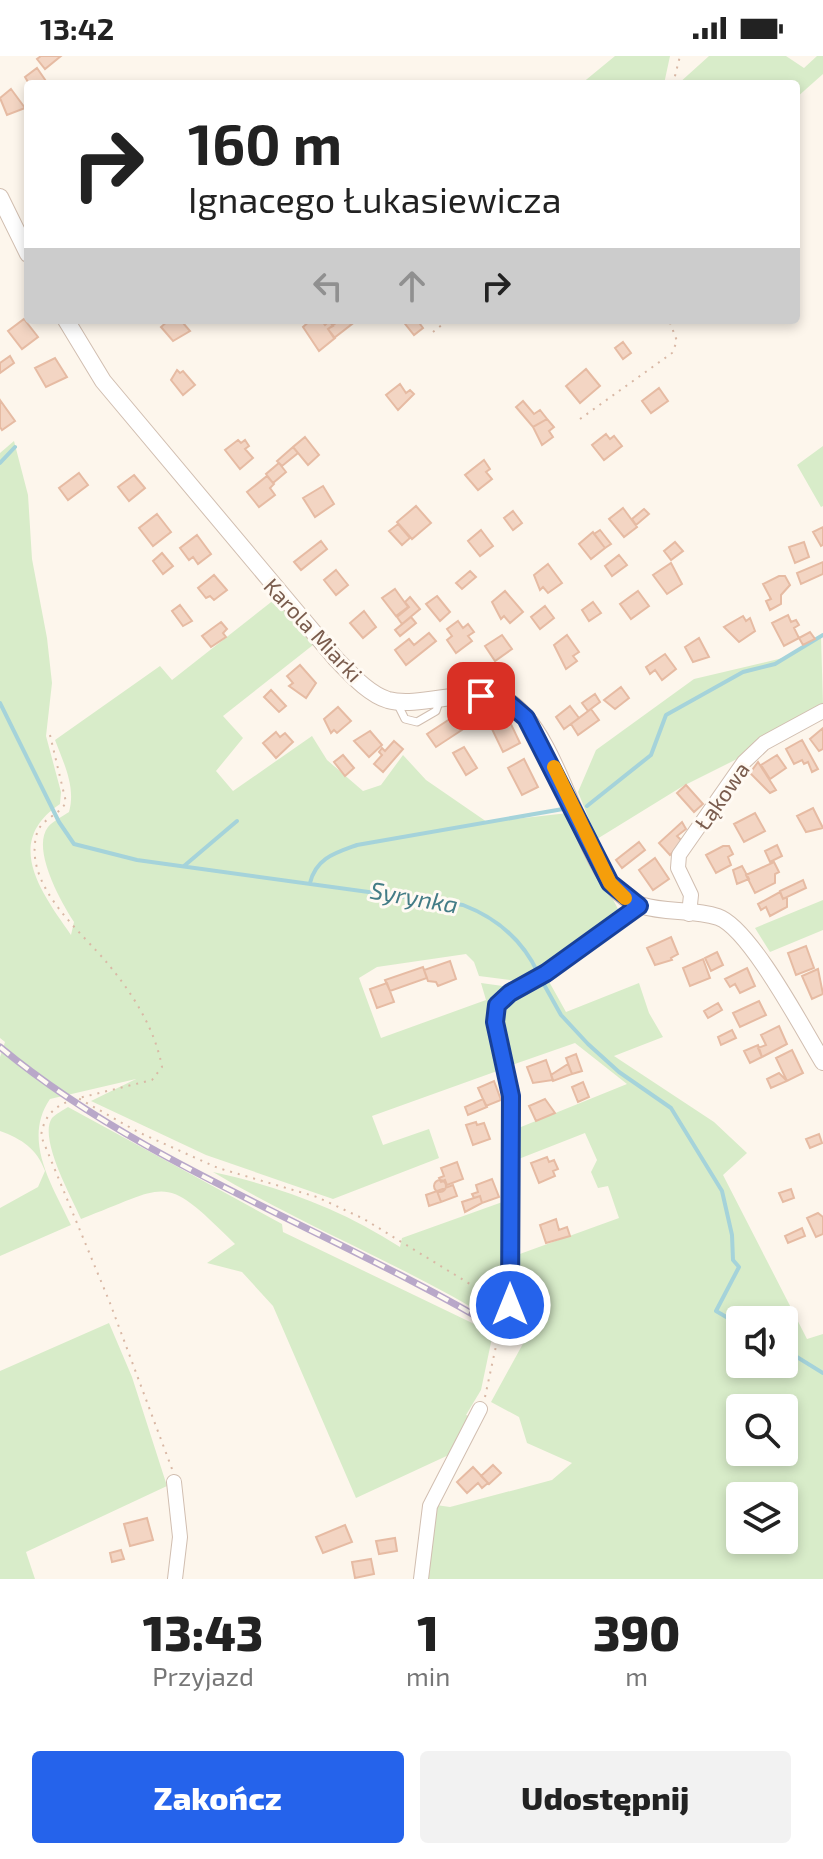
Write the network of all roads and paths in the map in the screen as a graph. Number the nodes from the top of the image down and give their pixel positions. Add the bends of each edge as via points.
1 (680, 56) edge
2 (674, 80) edge
3 (0, 197) edge
4 (24, 241) edge
5 (68, 324) edge
6 (443, 324) edge
7 (671, 324) edge
8 (433, 332) dead end
9 (580, 419) dead end
10 (823, 711) edge
11 (50, 735) dead end
12 (639, 906) junction
13 (689, 914) junction
14 (823, 1062) edge
15 (78, 1098) junction
16 (510, 1305) junction
17 (480, 1409) joint
18 (174, 1482) joint
19 (175, 1579) edge
20 (421, 1579) edge

1 - 2 path
3 - 4 street
5 - 12 street, Karola Miarki via 95,370 263,576 358,681 387,699 499,698 518,710 550,760 610,883
6 - 8 path
7 - 9 path via 677,341 672,353
10 - 13 street, Łąkowa via 764,743 744,762 679,855 678,868 691,895
11 - 15 path via 66,794 63,809 36,836 42,879 59,911 107,963 144,1016 160,1049 162,1067 152,1080
12 - 13 street
12 - 16 street via 502,998 495,1014 511,1096
13 - 14 street via 718,917 742,935
15 - 16 path via 218,1168 317,1197 364,1219 485,1295
15 - 18 path via 47,1116 41,1136 110,1303
16 - 17 path
17 - 20 street via 430,1506
18 - 19 street via 180,1537

